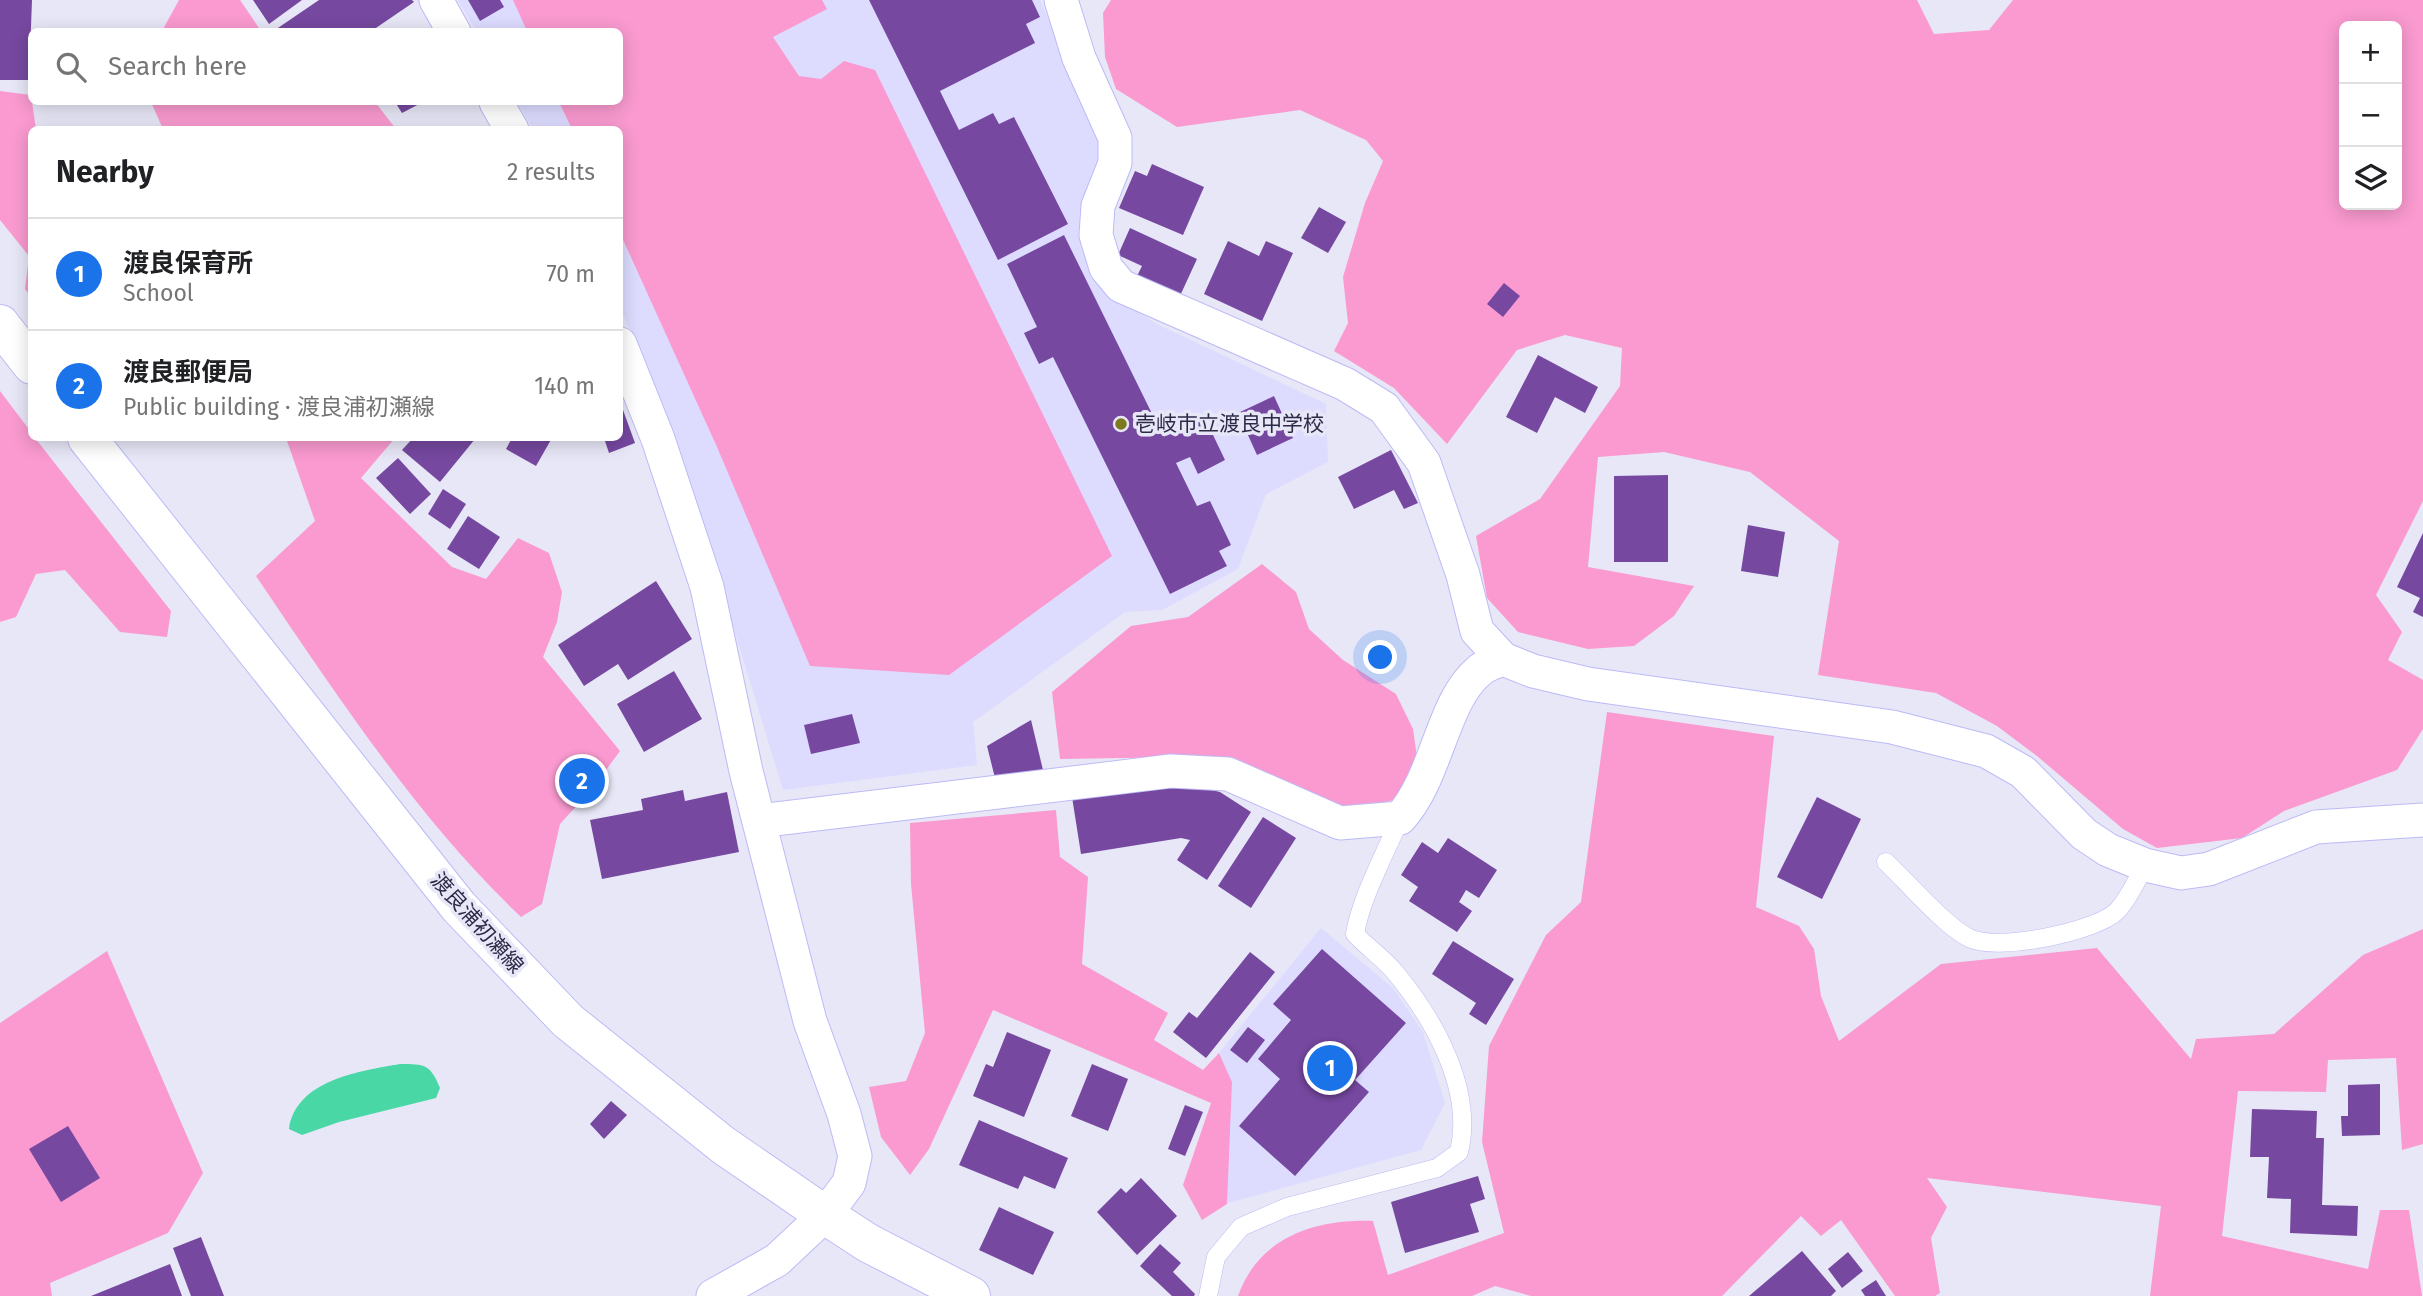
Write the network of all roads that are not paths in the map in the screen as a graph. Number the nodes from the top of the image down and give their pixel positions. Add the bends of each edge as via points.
1 (436, 0) edge
2 (1061, 0) edge
3 (452, 28) edge
4 (498, 105) edge
5 (510, 126) edge
6 (0, 324) edge
7 (623, 352) edge
8 (28, 360) edge
9 (89, 441) edge
10 (1503, 659) junction
11 (1400, 818) junction
12 (2423, 820) edge
13 (759, 821) junction
14 (1886, 862) dead end
15 (2145, 865) junction
16 (825, 1215) junction
17 (961, 1293) edge
18 (713, 1296) edge
19 (1208, 1296) edge

1 - 3 street
2 - 10 street via 1079,58 1115,138 1115,163 1098,206 1096,235 1106,268 1121,286 1345,384 1384,408 1424,463 1477,631
4 - 5 street
6 - 8 main road
7 - 13 street via 658,439 707,587
9 - 16 main road, 渡良浦初瀬線 via 459,907 511,962 568,1021 655,1093
10 - 11 street via 1479,670 1462,689 1416,801
10 - 15 street via 1588,684 1892,727 1986,751 2024,772 2084,834
11 - 13 street via 1340,822 1228,774 1171,771
11 - 19 lane via 1359,908 1355,934 1393,970 1434,1031 1462,1096 1464,1131 1459,1152 1437,1168 1287,1207 1241,1227 1216,1258
12 - 15 street via 2316,827 2209,869 2181,873
13 - 16 street via 810,1021 855,1156 849,1183
14 - 15 lane via 1970,939 2001,943 2090,927 2116,912
16 - 17 main road, 渡良浦初瀬線
16 - 18 street via 777,1260

